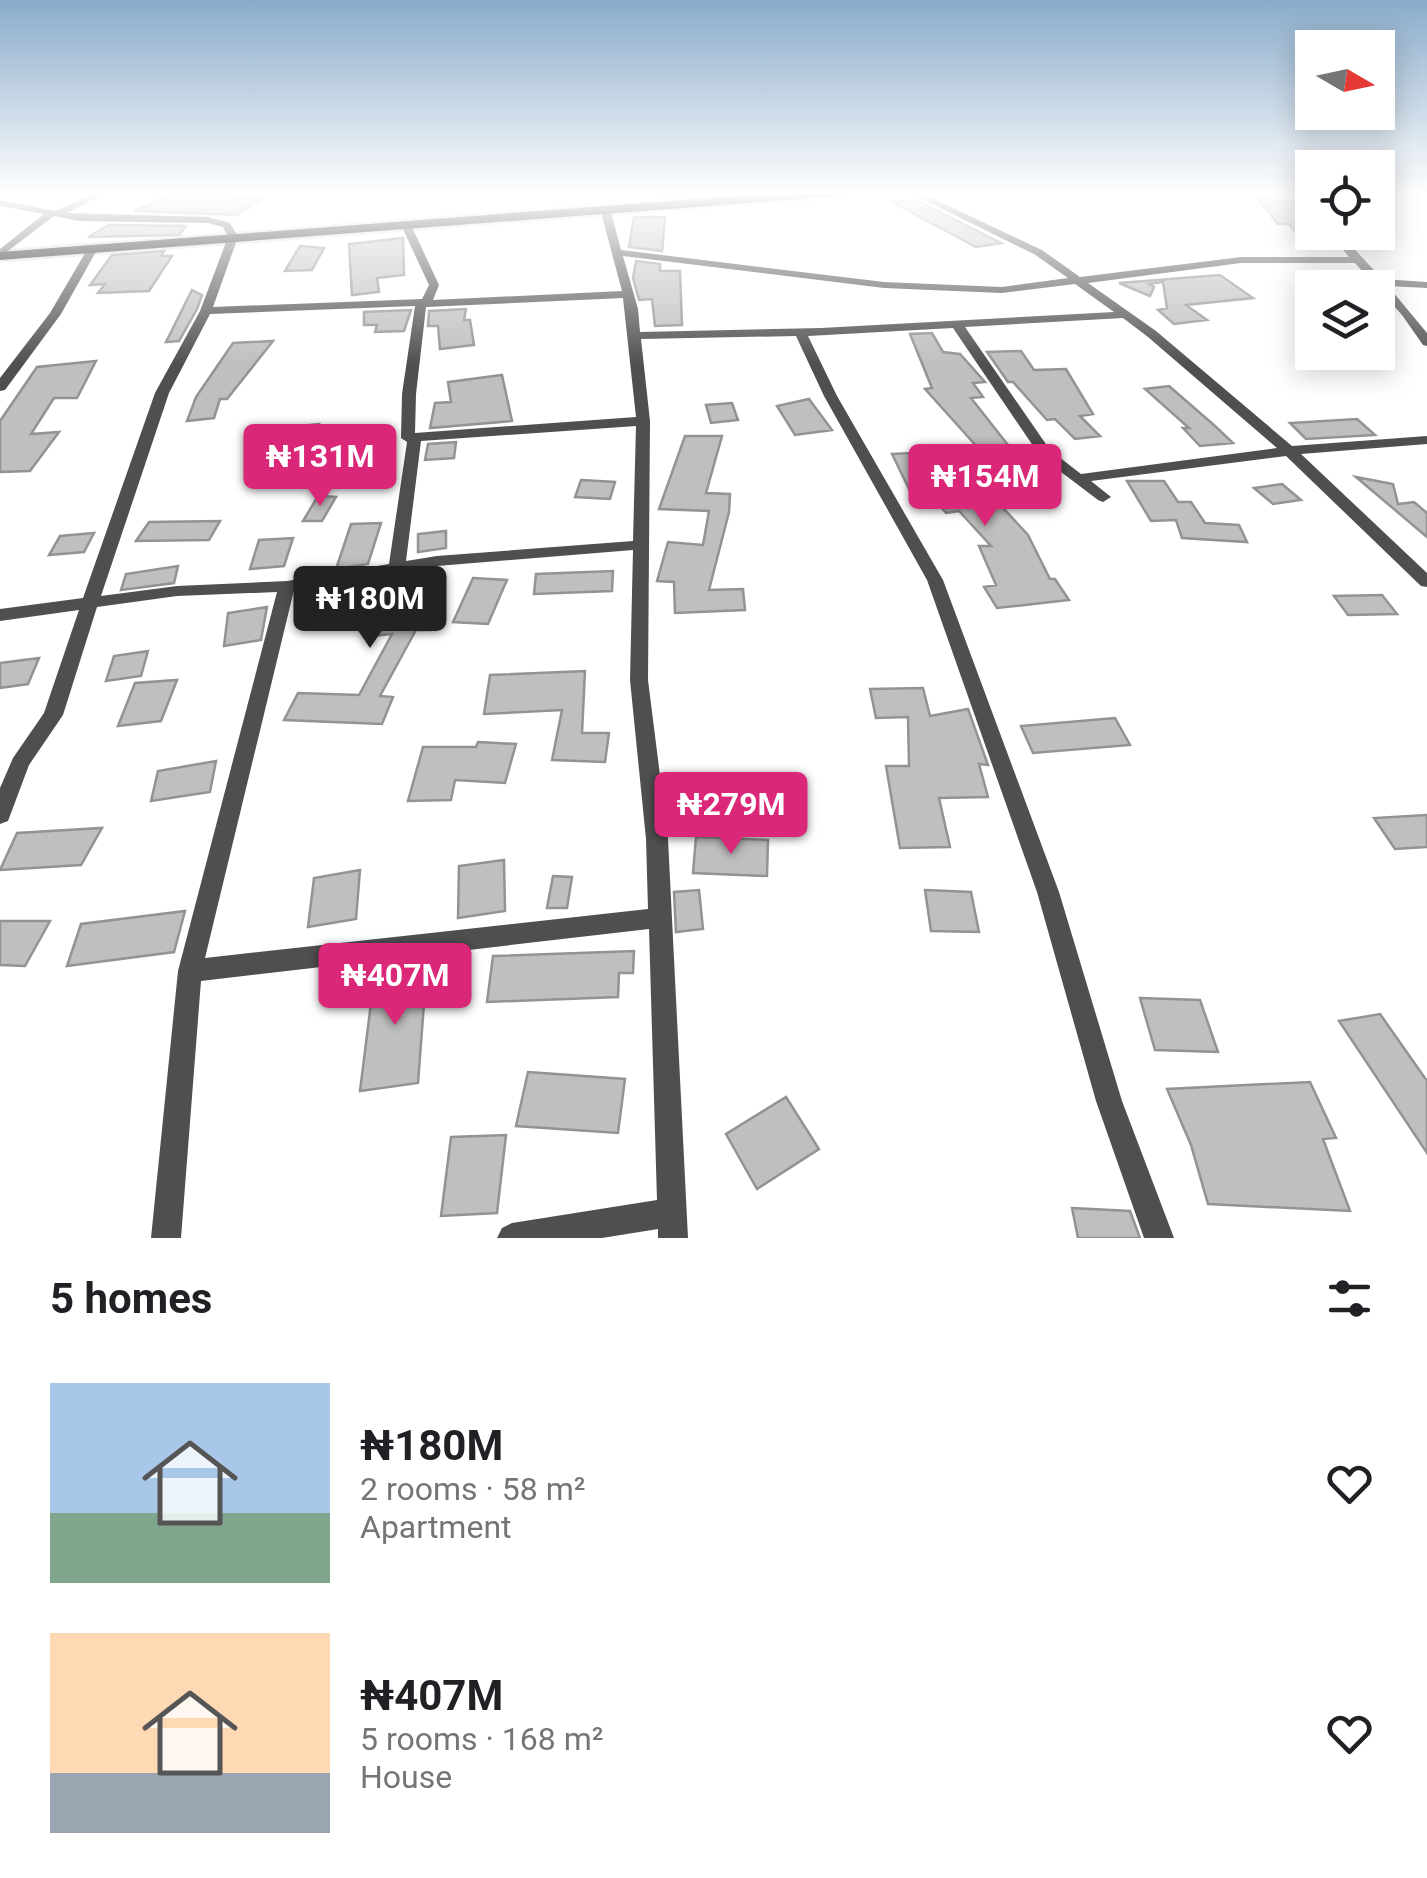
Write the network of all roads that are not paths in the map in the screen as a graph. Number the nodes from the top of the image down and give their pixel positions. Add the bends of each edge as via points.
1 (92, 250) joint
2 (228, 250) edge
3 (418, 250) edge
4 (1033, 250) edge
5 (1346, 250) edge
6 (616, 252) joint
7 (0, 255) edge
8 (1354, 260) junction
9 (1364, 270) edge
10 (1083, 282) junction
11 (1395, 283) edge
12 (1427, 286) edge
13 (628, 294) junction
14 (1395, 300) edge
15 (426, 302) junction
16 (206, 312) junction
17 (1123, 316) junction
18 (957, 325) junction
19 (800, 332) junction
20 (634, 336) junction
21 (1427, 342) edge
22 (2, 382) edge
23 (643, 421) junction
24 (414, 440) junction
25 (1427, 440) edge
26 (1290, 451) junction
27 (1081, 478) junction
28 (1103, 497) dead end
29 (638, 545) junction
30 (397, 565) junction
31 (1427, 582) edge
32 (288, 586) junction
33 (90, 603) junction
34 (0, 615) edge
35 (0, 814) edge
36 (659, 918) junction
37 (190, 971) junction
38 (672, 1225) edge
39 (166, 1238) edge
40 (512, 1238) edge
41 (1160, 1238) edge

1 - 7 main road
1 - 22 street via 56,314
2 - 16 street
3 - 15 street via 434,285
4 - 10 street
5 - 8 street
6 - 10 street via 933,289
6 - 13 street
8 - 9 street
8 - 10 street via 1242,260
10 - 17 street
11 - 12 street
13 - 15 street
13 - 20 street
14 - 21 street
15 - 16 street
15 - 24 street via 420,306 409,394 408,438
16 - 33 street via 162,393
17 - 18 street
17 - 26 street
18 - 19 street
18 - 27 street via 1022,425 1045,453
19 - 20 street
19 - 41 street via 854,446 935,580 1048,892 1108,1102
20 - 23 street
23 - 24 street
23 - 29 street
24 - 30 street
25 - 26 street
26 - 27 street
26 - 31 street
27 - 28 street
29 - 30 street
29 - 36 street via 640,680
30 - 32 street
32 - 33 street
32 - 37 street
33 - 34 street
33 - 35 street via 53,715 20,763
36 - 37 street
36 - 38 street
37 - 39 street
38 - 40 street

